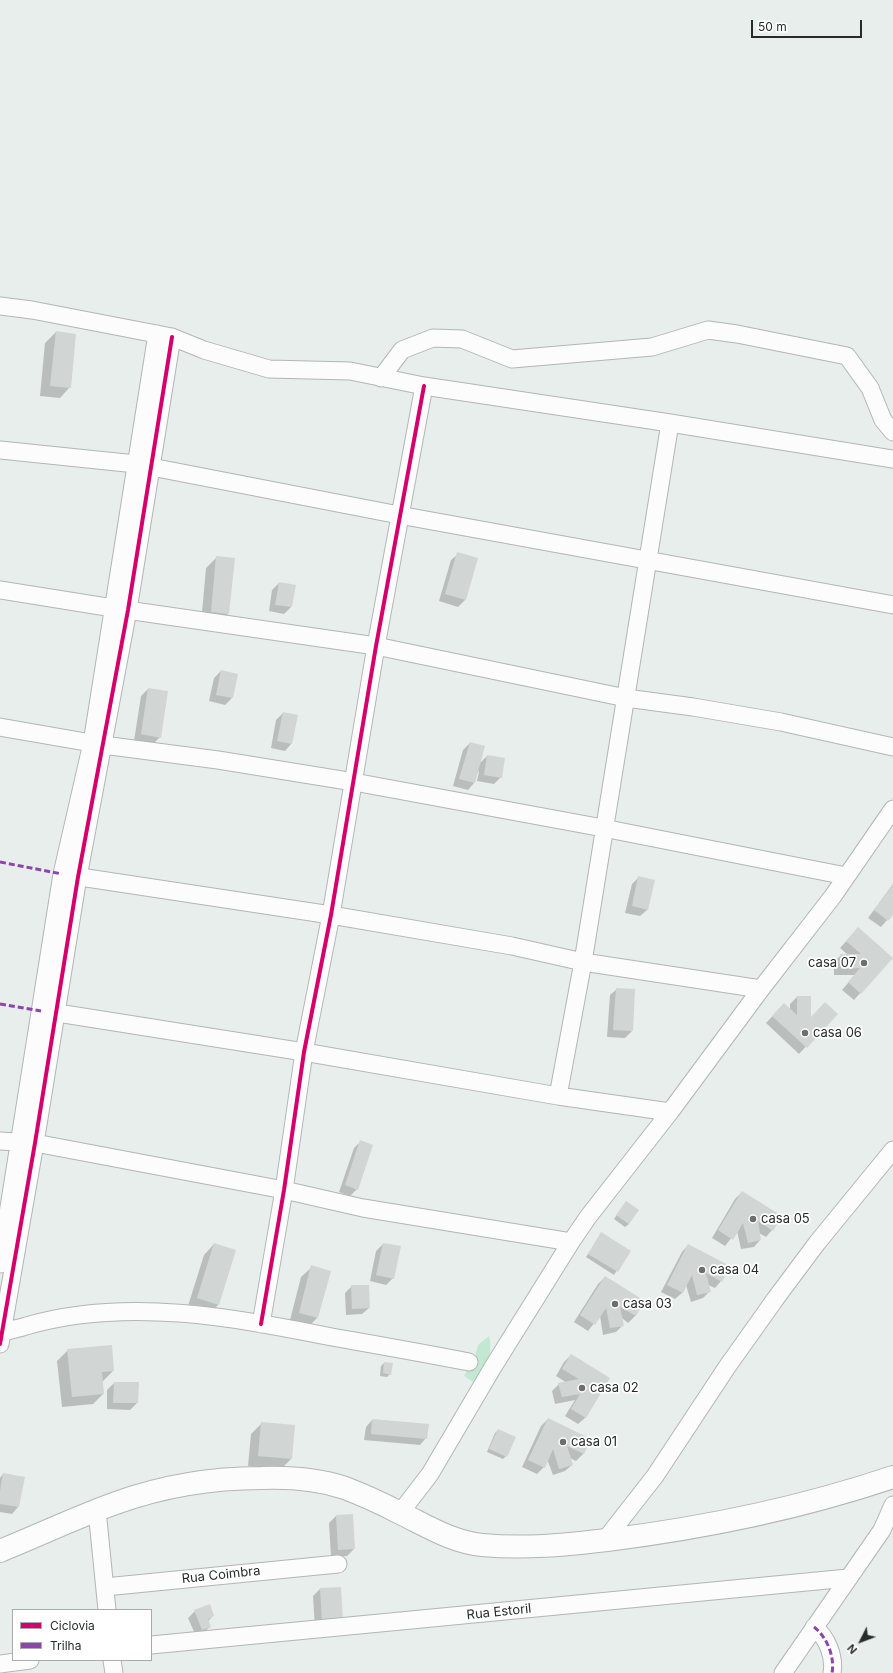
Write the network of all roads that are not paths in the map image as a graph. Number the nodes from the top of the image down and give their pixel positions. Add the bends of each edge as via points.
1 (0, 306) edge
2 (165, 336) junction
3 (381, 378) junction
4 (424, 386) junction
5 (670, 423) junction
6 (893, 432) edge
7 (0, 450) edge
8 (893, 460) edge
9 (143, 466) junction
10 (399, 515) junction
11 (648, 561) junction
12 (0, 590) edge
13 (893, 605) edge
14 (120, 609) junction
15 (376, 646) junction
16 (626, 698) junction
17 (0, 727) edge
18 (98, 744) junction
19 (893, 747) edge
20 (354, 782) junction
21 (893, 808) edge
22 (604, 828) junction
23 (70, 876) junction
24 (846, 876) junction
25 (331, 915) junction
26 (583, 962) junction
27 (761, 989) junction
28 (48, 1012) junction
29 (304, 1052) junction
30 (558, 1096) junction
31 (670, 1112) junction
32 (0, 1141) edge
33 (27, 1143) junction
34 (893, 1150) edge
35 (284, 1190) junction
36 (571, 1242) junction
37 (0, 1264) edge
38 (260, 1324) junction
39 (1, 1337) edge
40 (469, 1362) dead end
41 (893, 1477) edge
42 (893, 1505) edge
43 (97, 1510) junction
44 (400, 1513) junction
45 (605, 1540) junction
46 (0, 1551) edge
47 (338, 1564) dead end
48 (848, 1578) junction
49 (105, 1587) junction
50 (107, 1609) edge
51 (814, 1627) junction
52 (152, 1645) edge
53 (22, 1661) edge
54 (112, 1661) edge
55 (0, 1664) edge
56 (114, 1673) edge
57 (783, 1673) edge
58 (832, 1673) edge

1 - 2 street
2 - 3 street via 269,369 350,371
2 - 9 street
3 - 4 street
3 - 6 street via 402,350 433,338 462,339 512,359 652,347 708,330 847,356 870,388 882,420
4 - 5 street
4 - 10 street
5 - 8 street
5 - 11 street
7 - 9 street
9 - 10 street
9 - 14 street
10 - 11 street
10 - 15 street
11 - 13 street
11 - 16 street
12 - 14 street
14 - 15 street
14 - 18 street
15 - 16 street
15 - 20 street
16 - 19 street via 781,722
16 - 22 street
17 - 18 street
18 - 20 street
18 - 23 street
20 - 22 street
20 - 25 street
21 - 24 street
22 - 24 street
22 - 26 street
23 - 25 street
23 - 28 street
24 - 27 street
25 - 26 street via 512,946
25 - 29 street
26 - 27 street
26 - 30 street
27 - 31 street
28 - 29 street
28 - 33 street
29 - 30 street
29 - 35 street
30 - 31 street
31 - 36 street via 620,1174
32 - 33 street
33 - 35 street
33 - 37 street
33 - 39 street
34 - 45 street via 817,1243 727,1367 655,1476
35 - 36 street via 363,1208
35 - 38 street
36 - 44 street via 430,1474
38 - 39 street via 181,1313 124,1312 59,1318
38 - 40 street
41 - 45 main road via 756,1514 679,1530
42 - 48 street via 882,1530
43 - 44 main road via 142,1495 200,1482 300,1478 346,1489
43 - 46 main road
43 - 49 street
44 - 45 main road via 435,1531 475,1544 534,1546
47 - 49 street, Rua Coimbra
48 - 51 street
48 - 52 street, Rua Estoril
49 - 50 street
51 - 57 street
51 - 58 street via 825,1638 834,1665
53 - 55 street
54 - 56 street

